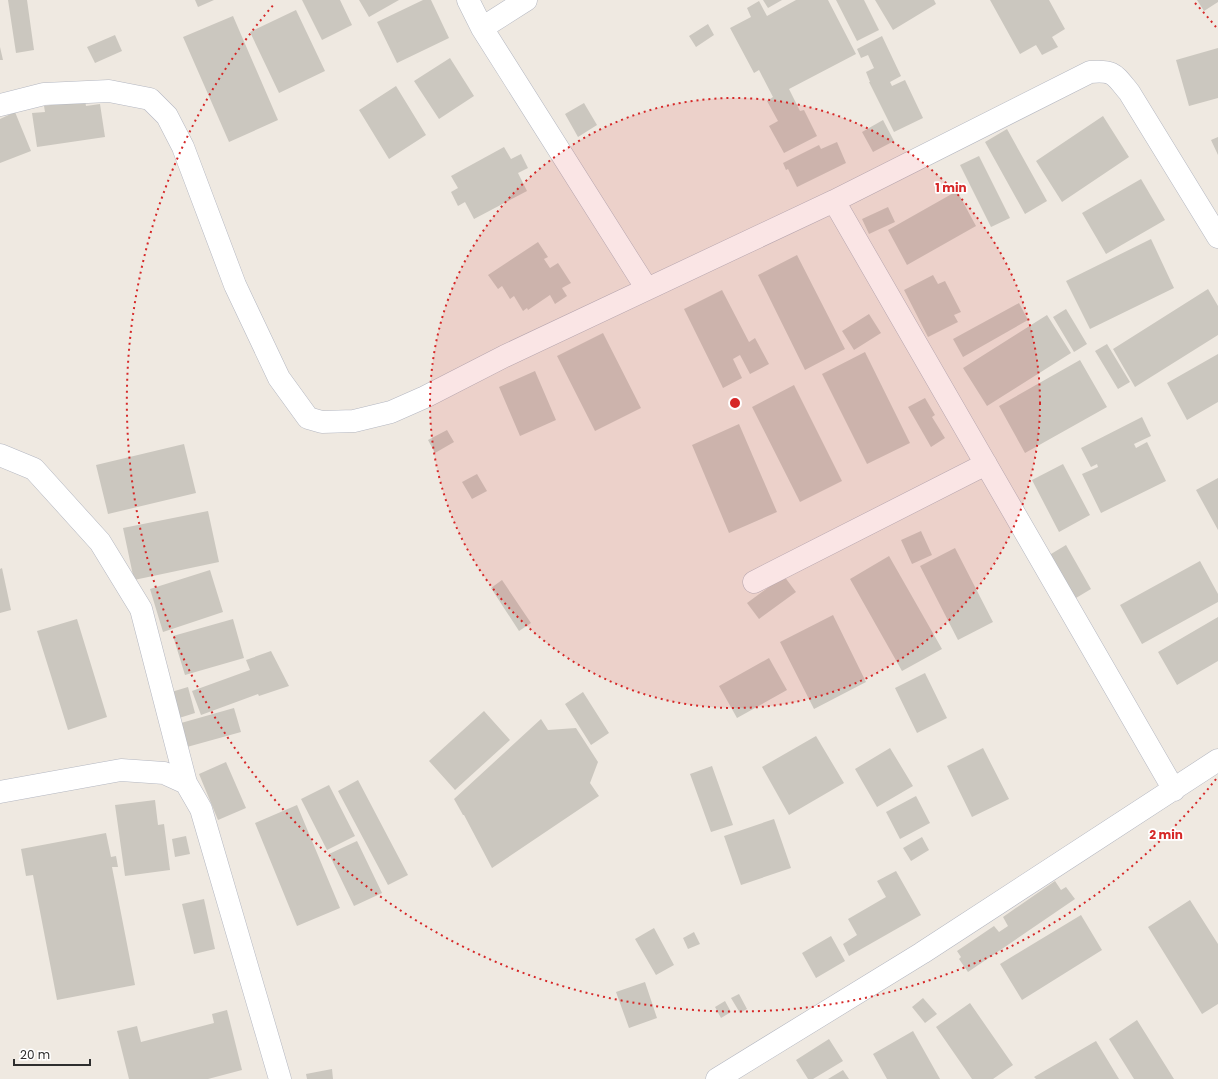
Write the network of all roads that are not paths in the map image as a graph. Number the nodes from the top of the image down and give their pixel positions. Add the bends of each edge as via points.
1 (468, 0) edge
2 (526, 0) edge
3 (482, 28) junction
4 (0, 105) edge
5 (834, 201) junction
6 (1218, 237) edge
7 (646, 289) junction
8 (0, 455) edge
9 (986, 464) junction
10 (754, 582) dead end
11 (1218, 760) edge
12 (186, 783) junction
13 (1174, 790) junction
14 (0, 792) edge
15 (280, 1079) edge
16 (717, 1079) edge

1 - 3 street
2 - 3 street
3 - 7 street
4 - 7 street via 44,94 109,91 150,99 166,116 183,147 236,285 279,378 308,418 322,422 354,421 391,412
5 - 6 street via 1090,72 1106,71 1115,75 1129,92
5 - 7 street
5 - 9 street
8 - 12 street via 34,469 100,542 141,609
9 - 10 street
9 - 13 street
11 - 13 street
12 - 14 street via 164,773 121,770
12 - 15 street via 201,808
13 - 16 street via 922,953

